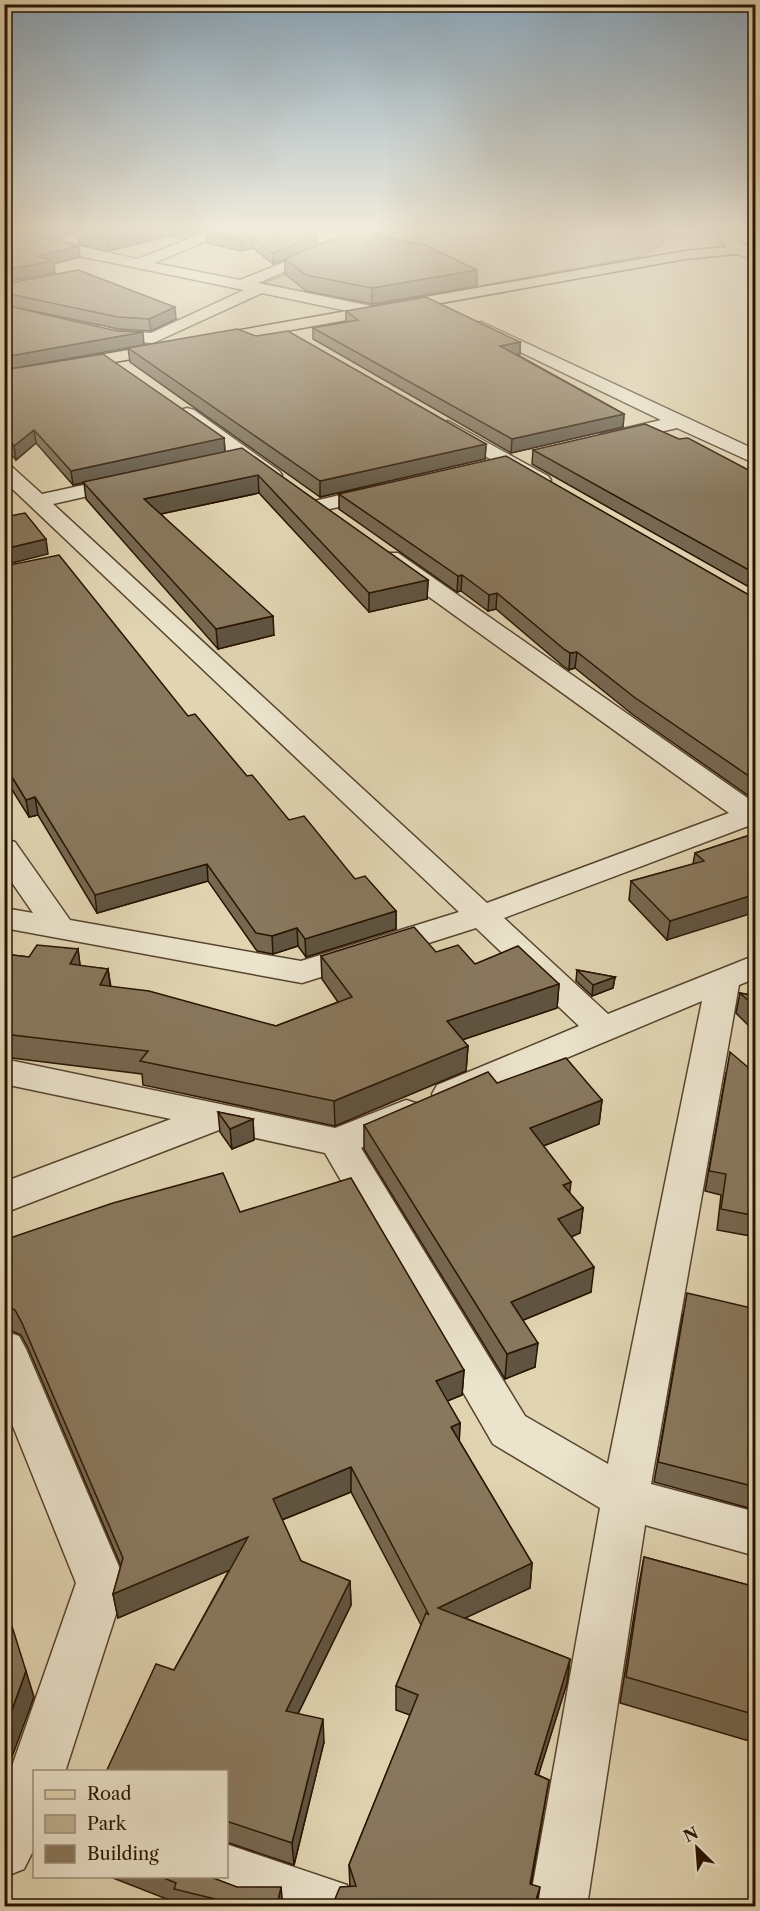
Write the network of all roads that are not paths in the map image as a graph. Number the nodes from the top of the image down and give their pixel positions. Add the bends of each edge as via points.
1 (205, 318) edge
2 (331, 318) edge
3 (462, 318) edge
4 (88, 327) edge
5 (277, 328) junction
6 (157, 344) junction
7 (307, 345) edge
8 (109, 358) junction
9 (4, 377) edge
10 (137, 378) edge
11 (173, 404) edge
12 (427, 415) edge
13 (678, 422) junction
14 (587, 443) edge
15 (246, 456) junction
16 (530, 456) edge
17 (756, 458) edge
18 (223, 461) edge
19 (508, 461) junction
20 (485, 466) edge
21 (4, 470) edge
22 (154, 476) edge
23 (407, 485) edge
24 (559, 491) edge
25 (302, 496) junction
26 (38, 501) junction
27 (336, 520) edge
28 (375, 548) edge
29 (753, 814) edge
30 (4, 848) edge
31 (481, 916) junction
32 (4, 918) edge
33 (60, 928) junction
34 (739, 972) edge
35 (604, 1030) junction
36 (4, 1071) edge
37 (218, 1116) junction
38 (338, 1142) junction
39 (4, 1198) edge
40 (4, 1349) edge
41 (625, 1498) junction
42 (756, 1534) edge
43 (36, 1770) edge
44 (33, 1777) edge
45 (24, 1803) edge
46 (228, 1874) edge
47 (326, 1906) edge
48 (558, 1906) edge

1 - 6 street
2 - 5 main road
3 - 13 street
4 - 6 street
5 - 6 main road
5 - 7 street
6 - 8 main road
8 - 9 main road
8 - 10 street
11 - 15 street
12 - 19 street
13 - 14 street
13 - 17 street
15 - 18 street
15 - 25 street
16 - 19 street
19 - 20 street
19 - 24 street
21 - 26 street
22 - 26 street
23 - 25 street
25 - 27 street
26 - 31 street via 82,556
28 - 29 street
29 - 31 street
30 - 33 street
31 - 33 street via 302,972
31 - 35 street
32 - 33 street
34 - 35 street
34 - 41 street
35 - 38 street
36 - 37 street
37 - 38 street
37 - 39 street
38 - 41 street via 509,1430
40 - 43 street via 101,1583
41 - 42 street
41 - 48 street
44 - 45 street
46 - 47 street

